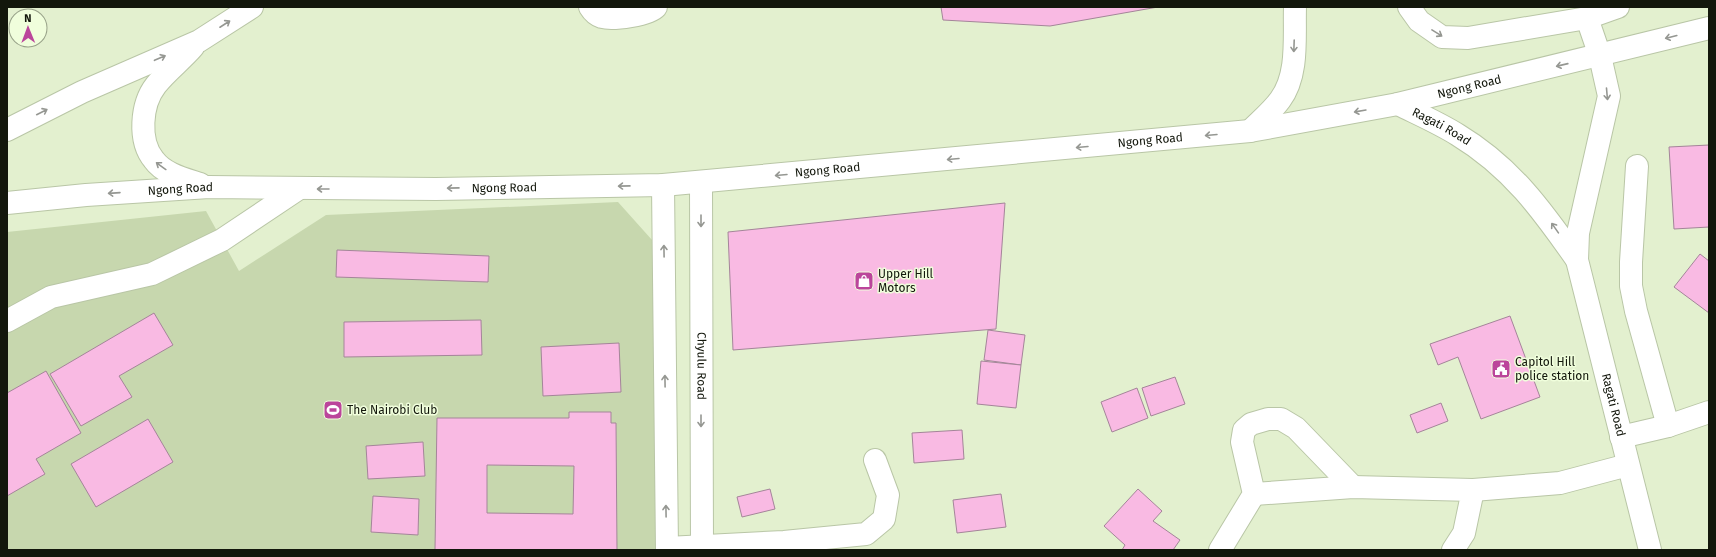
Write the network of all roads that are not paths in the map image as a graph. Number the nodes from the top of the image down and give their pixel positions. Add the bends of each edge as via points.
1 (590, 7) edge
2 (656, 7) edge
3 (1295, 7) edge
4 (1409, 7) edge
5 (1618, 7) edge
6 (248, 8) edge
7 (1587, 18) junction
8 (1709, 28) edge
9 (199, 41) junction
10 (1600, 56) junction
11 (1398, 104) junction
12 (7, 130) edge
13 (1250, 131) junction
14 (1637, 166) dead end
15 (701, 182) junction
16 (664, 185) junction
17 (209, 187) junction
18 (298, 189) junction
19 (7, 204) edge
20 (1577, 260) junction
21 (7, 321) edge
22 (1709, 412) edge
23 (1668, 426) junction
24 (1621, 437) junction
25 (875, 460) dead end
26 (1628, 465) junction
27 (1353, 487) junction
28 (1473, 490) junction
29 (1254, 494) junction
30 (667, 549) edge
31 (702, 549) edge
32 (1220, 550) edge
33 (1453, 550) edge
34 (1650, 550) edge

1 - 2 main road via 602,17 642,15
3 -> 13 main road via 1291,76 1281,100
4 -> 7 main road via 1419,21 1442,36 1468,38
5 - 7 main road
9 -> 6 main road
7 - 10 main road
8 -> 10 main road, Ngong Road
12 -> 9 main road via 82,92
17 -> 9 main road via 172,174 154,161 144,133 147,105 156,85
10 -> 11 main road, Ngong Road
10 -> 20 main road, Ragati Road via 1609,96 1578,233
11 -> 13 main road, Ngong Road
20 -> 11 main road, Ragati Road via 1540,206 1512,177 1458,134
13 -> 15 main road, Ngong Road
14 - 23 main road via 1631,286
15 - 16 main road, Ngong Road
15 -> 31 main road, Chyulu Road
16 -> 18 main road, Ngong Road
30 -> 16 main road
17 - 18 main road, Ngong Road
17 -> 19 main road, Ngong Road via 86,195
18 - 21 main road via 222,240 152,274 51,297
20 - 24 main road, Ragati Road
22 - 23 main road
23 - 24 main road
24 - 26 main road, Ragati Road
25 - 31 main road via 888,495 884,519 866,534
26 - 28 main road via 1560,483
26 - 34 main road, Ragati Road
27 - 28 main road
27 - 29 main road
27 - 29 main road via 1296,428 1281,419 1268,419 1251,424 1244,430 1242,442
28 - 33 main road via 1464,533
29 - 32 main road
30 - 31 main road

